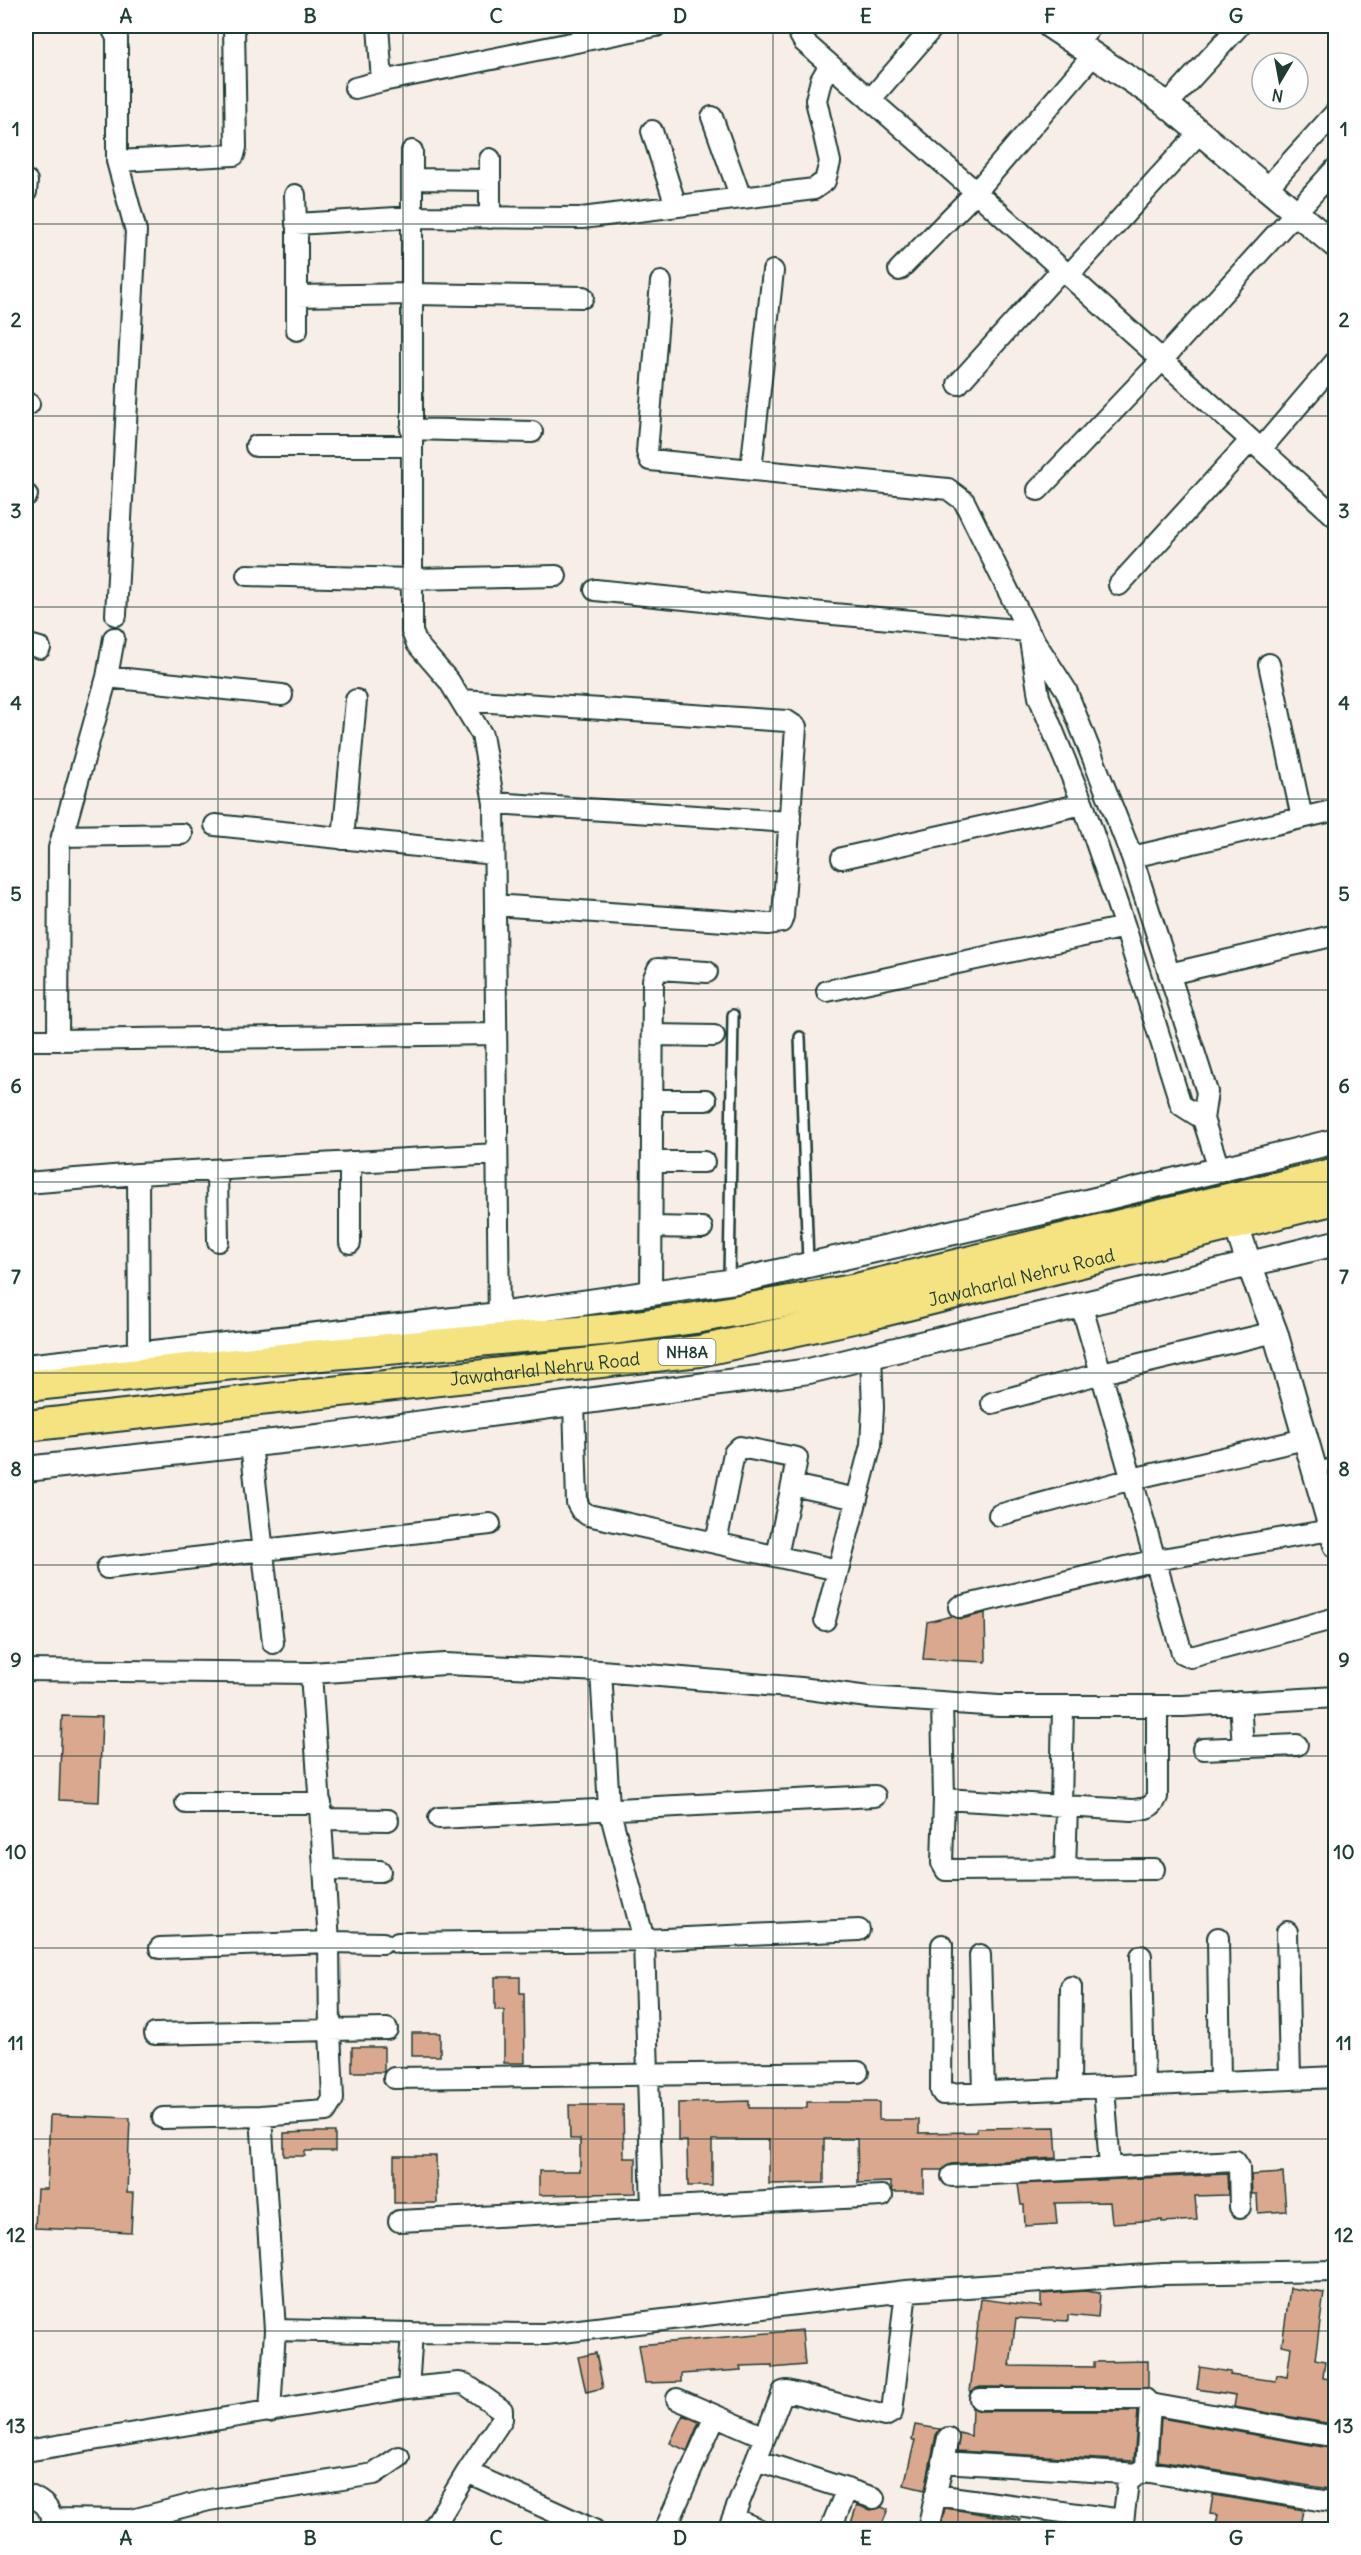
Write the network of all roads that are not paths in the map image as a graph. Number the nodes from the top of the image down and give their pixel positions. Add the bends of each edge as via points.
1 (111, 26) edge
2 (234, 26) edge
3 (378, 26) edge
4 (656, 26) edge
5 (934, 26) edge
6 (1050, 26) edge
7 (1239, 26) edge
8 (802, 29) edge
9 (1087, 41) edge
10 (830, 65) junction
11 (382, 81) junction
12 (355, 88) dead end
13 (870, 100) junction
14 (1167, 105) junction
15 (1335, 112) edge
16 (712, 117) dead end
17 (652, 131) dead end
18 (1200, 132) junction
19 (412, 152) dead end
20 (490, 159) dead end
21 (117, 161) junction
22 (1335, 168) edge
23 (412, 179) junction
24 (490, 180) junction
25 (1267, 188) junction
26 (976, 192) junction
27 (295, 195) dead end
28 (741, 198) junction
29 (676, 206) junction
30 (1295, 212) junction
31 (412, 217) junction
32 (490, 218) junction
33 (297, 224) junction
34 (1335, 246) edge
35 (899, 270) dead end
36 (773, 271) dead end
37 (1065, 272) junction
38 (661, 282) dead end
39 (413, 294) junction
40 (297, 296) junction
41 (583, 297) dead end
42 (297, 330) dead end
43 (1162, 360) junction
44 (1335, 361) edge
45 (958, 384) dead end
46 (532, 432) dead end
47 (411, 438) junction
48 (1256, 445) junction
49 (256, 446) dead end
50 (751, 470) junction
51 (1038, 490) dead end
52 (1335, 517) edge
53 (247, 575) dead end
54 (556, 576) dead end
55 (413, 579) junction
56 (1119, 585) dead end
57 (596, 590) dead end
58 (116, 615) dead end
59 (1028, 631) junction
60 (114, 638) dead end
61 (1269, 664) dead end
62 (107, 677) junction
63 (282, 695) dead end
64 (356, 700) dead end
65 (460, 700) junction
66 (494, 803) junction
67 (1083, 804) junction
68 (1335, 810) edge
69 (1302, 818) junction
70 (790, 822) junction
71 (215, 825) dead end
72 (182, 834) dead end
73 (62, 836) junction
74 (343, 839) junction
75 (494, 854) junction
76 (1132, 857) junction
77 (842, 858) dead end
78 (495, 904) junction
79 (1125, 927) junction
80 (1335, 935) edge
81 (707, 972) dead end
82 (1169, 974) junction
83 (827, 991) dead end
84 (733, 1015) dead end
85 (496, 1034) junction
86 (653, 1035) junction
87 (714, 1036) dead end
88 (800, 1037) dead end
89 (26, 1040) edge
90 (58, 1040) junction
91 (652, 1100) junction
92 (706, 1100) dead end
93 (1203, 1119) junction
94 (1335, 1141) edge
95 (497, 1154) junction
96 (351, 1162) junction
97 (652, 1162) junction
98 (704, 1162) dead end
99 (1219, 1169) junction
100 (217, 1170) junction
101 (1335, 1173) edge
102 (138, 1174) junction
103 (26, 1183) edge
104 (1335, 1199) edge
105 (1232, 1211) junction
106 (652, 1227) junction
107 (702, 1228) dead end
108 (218, 1241) dead end
109 (350, 1243) dead end
110 (1335, 1243) edge
111 (1249, 1264) junction
112 (808, 1265) junction
113 (729, 1282) junction
114 (651, 1293) junction
115 (1081, 1304) junction
116 (499, 1328) junction
117 (1275, 1332) junction
118 (139, 1354) junction
119 (871, 1355) junction
120 (26, 1367) edge
121 (1102, 1373) junction
122 (26, 1386) edge
123 (574, 1403) junction
124 (992, 1403) dead end
125 (26, 1426) edge
126 (1305, 1439) junction
127 (251, 1444) junction
128 (1325, 1466) edge
129 (26, 1469) edge
130 (1132, 1479) junction
131 (792, 1485) junction
132 (857, 1499) junction
133 (999, 1515) dead end
134 (490, 1524) dead end
135 (1333, 1537) edge
136 (716, 1543) junction
137 (264, 1550) junction
138 (777, 1556) junction
139 (1156, 1560) junction
140 (107, 1568) dead end
141 (838, 1570) junction
142 (959, 1606) dead end
143 (1335, 1618) edge
144 (825, 1620) dead end
145 (273, 1643) dead end
146 (26, 1670) edge
147 (601, 1671) junction
148 (311, 1673) junction
149 (1335, 1697) edge
150 (942, 1702) junction
151 (1240, 1702) junction
152 (1063, 1706) junction
153 (1157, 1706) junction
154 (1297, 1745) dead end
155 (1242, 1747) junction
156 (1203, 1749) dead end
157 (875, 1796) dead end
158 (944, 1799) junction
159 (186, 1803) dead end
160 (1064, 1806) junction
161 (609, 1808) junction
162 (322, 1811) junction
163 (439, 1818) dead end
164 (388, 1820) dead end
165 (1154, 1869) dead end
166 (324, 1870) junction
167 (1065, 1870) junction
168 (380, 1871) dead end
169 (859, 1930) dead end
170 (1287, 1932) dead end
171 (1218, 1938) dead end
172 (645, 1940) junction
173 (329, 1942) junction
174 (942, 1945) dead end
175 (160, 1948) dead end
176 (980, 1955) dead end
177 (1141, 1956) dead end
178 (1071, 1987) dead end
179 (387, 2028) dead end
180 (330, 2030) junction
181 (155, 2034) dead end
182 (858, 2072) dead end
183 (648, 2073) junction
184 (1335, 2077) edge
185 (394, 2078) dead end
186 (1290, 2079) junction
187 (1220, 2082) junction
188 (1144, 2085) junction
189 (1104, 2087) junction
190 (1070, 2088) junction
191 (984, 2091) junction
192 (261, 2116) junction
193 (163, 2118) dead end
194 (1110, 2168) junction
195 (952, 2176) dead end
196 (882, 2196) dead end
197 (1240, 2207) dead end
198 (652, 2208) junction
199 (399, 2221) dead end
200 (1335, 2271) edge
201 (906, 2291) junction
202 (275, 2330) junction
203 (412, 2333) junction
204 (408, 2388) junction
205 (677, 2399) dead end
206 (980, 2399) dead end
207 (1150, 2404) junction
208 (270, 2412) junction
209 (716, 2416) junction
210 (765, 2437) junction
211 (1335, 2437) edge
212 (948, 2438) dead end
213 (26, 2451) edge
214 (399, 2457) dead end
215 (756, 2460) junction
216 (942, 2462) junction
217 (467, 2472) junction
218 (1142, 2472) junction
219 (846, 2489) junction
220 (26, 2494) edge
221 (935, 2495) junction
222 (874, 2498) dead end
223 (1335, 2503) edge
224 (51, 2524) edge
225 (730, 2524) edge
226 (1123, 2525) edge
227 (432, 2529) edge
228 (594, 2529) edge
229 (664, 2529) edge
230 (760, 2529) edge
231 (830, 2529) edge
232 (928, 2529) edge

1 - 21 street via 117,38
2 - 21 street via 234,155
3 - 11 street
4 - 11 street
5 - 13 street
6 - 9 street
7 - 14 street
8 - 10 street via 804,42
9 - 14 street
9 - 26 street
10 - 13 street
10 - 28 street via 816,100 830,162 825,181 814,189
11 - 12 street
13 - 26 street
14 - 18 street
15 - 25 street
16 - 28 street
17 - 29 street
18 - 25 street
18 - 37 street
19 - 23 street
20 - 24 street
21 - 58 street via 136,231
22 - 30 street
23 - 24 street
23 - 31 street
24 - 32 street
25 - 30 street
26 - 35 street
26 - 37 street
27 - 33 street
28 - 29 street
29 - 32 street via 582,218
30 - 34 street
30 - 43 street
31 - 32 street
31 - 33 street
31 - 39 street
33 - 40 street
36 - 50 street
37 - 43 street
37 - 45 street
38 - 50 street via 647,457
39 - 40 street
39 - 41 street
39 - 47 street
40 - 42 street
43 - 48 street
43 - 51 street
44 - 48 street
46 - 47 street
47 - 49 street
47 - 55 street
48 - 52 street
48 - 56 street
50 - 59 street via 948,489 964,501
53 - 55 street
54 - 55 street
55 - 65 street via 414,637
57 - 59 street
59 - 67 street via 1039,697
59 - 76 street via 1066,690
60 - 62 street
61 - 69 street
62 - 63 street
62 - 73 street
64 - 74 street
65 - 66 street via 482,735
65 - 70 street via 792,722 796,727
66 - 70 street
66 - 75 street
67 - 77 street
67 - 79 street
68 - 69 street
69 - 76 street
70 - 78 street via 783,916 776,924
71 - 74 street
72 - 73 street
73 - 90 street via 58,862
74 - 75 street
75 - 78 street
76 - 82 street
78 - 85 street
79 - 83 street
79 - 93 street via 1181,1105
80 - 82 street
81 - 86 street via 658,969 654,974
82 - 93 street via 1207,1092
84 - 113 lane
85 - 90 street
85 - 95 street
86 - 87 street
86 - 91 street
88 - 112 lane
89 - 90 street
91 - 92 street
91 - 97 street
93 - 99 street
94 - 99 street
95 - 96 street
95 - 116 street
96 - 100 street
96 - 109 street
97 - 98 street
97 - 106 street
99 - 105 street
99 - 112 street
100 - 102 street
100 - 108 street
101 - 105 main road, Jawaharlal Nehru Road / NH8A
102 - 103 street
102 - 118 street
104 - 105 main road, Jawaharlal Nehru Road / NH8A
105 - 111 street
105 - 116 main road, Jawaharlal Nehru Road / NH8A via 852,1290 695,1318 614,1329
105 - 125 main road, Jawaharlal Nehru Road / NH8A via 867,1315 700,1351
106 - 107 street
106 - 114 street
110 - 111 street
111 - 115 street
111 - 117 street
112 - 113 street
113 - 114 street
114 - 116 street
115 - 119 street
115 - 121 street
116 - 118 street
116 - 122 main road, Jawaharlal Nehru Road / NH8A via 310,1356
117 - 121 street
117 - 126 street
118 - 120 street
119 - 123 street via 809,1371
119 - 132 street via 871,1445
121 - 124 street
121 - 130 street
123 - 127 street
123 - 136 street via 577,1503 581,1510 588,1515
126 - 128 street
126 - 130 street
127 - 129 street
127 - 137 street
128 - 135 street
130 - 133 street
130 - 139 street
131 - 132 street
131 - 136 street via 796,1458 737,1449
131 - 138 street
132 - 141 street
134 - 137 street
135 - 139 street
136 - 138 street
137 - 140 street
137 - 145 street
138 - 141 street
139 - 142 street
139 - 143 street via 1182,1653 1187,1656
141 - 144 street
146 - 148 street
147 - 148 street via 445,1664
147 - 150 street
147 - 161 street
148 - 162 street
149 - 151 street
150 - 152 street
150 - 158 street
151 - 153 street
151 - 155 street
152 - 153 street
152 - 160 street
153 - 160 street via 1154,1804 1132,1810
154 - 155 street
155 - 156 street
157 - 161 street
158 - 160 street
158 - 167 street via 942,1863 946,1870
159 - 162 street
160 - 167 street
161 - 163 street
161 - 172 street
162 - 164 street
162 - 166 street
165 - 167 street
166 - 168 street
166 - 173 street
169 - 172 street
170 - 186 street
171 - 187 street
172 - 173 street
172 - 183 street
173 - 175 street
173 - 180 street
174 - 191 street via 941,2091
176 - 191 street
177 - 188 street
178 - 190 street
179 - 180 street
180 - 181 street
180 - 192 street via 331,2106 319,2113
182 - 183 street
183 - 185 street
183 - 198 street
184 - 186 street
186 - 187 street
187 - 188 street
188 - 189 street
189 - 190 street
189 - 194 street
190 - 191 street
192 - 193 street
192 - 202 street
194 - 195 street
194 - 197 street via 1235,2161 1239,2167
196 - 198 street
198 - 199 street
200 - 201 street via 1163,2274
201 - 203 street via 546,2334
201 - 210 street via 892,2412 885,2416 787,2391 780,2398
202 - 203 street
202 - 208 street
203 - 204 street
204 - 208 street
204 - 217 street via 465,2384 502,2410 502,2419
205 - 209 street
206 - 207 street via 1142,2398
207 - 211 street
207 - 218 street
208 - 213 street
209 - 210 street
209 - 229 street
210 - 215 street
212 - 216 street
214 - 224 street via 374,2474 209,2500 132,2520
215 - 219 street
215 - 225 street
216 - 218 street
216 - 221 street
217 - 227 street
217 - 228 street
218 - 223 street
218 - 226 street via 1128,2482
219 - 222 street
219 - 231 street
220 - 224 street via 48,2508
221 - 226 street
221 - 232 street
225 - 230 street

